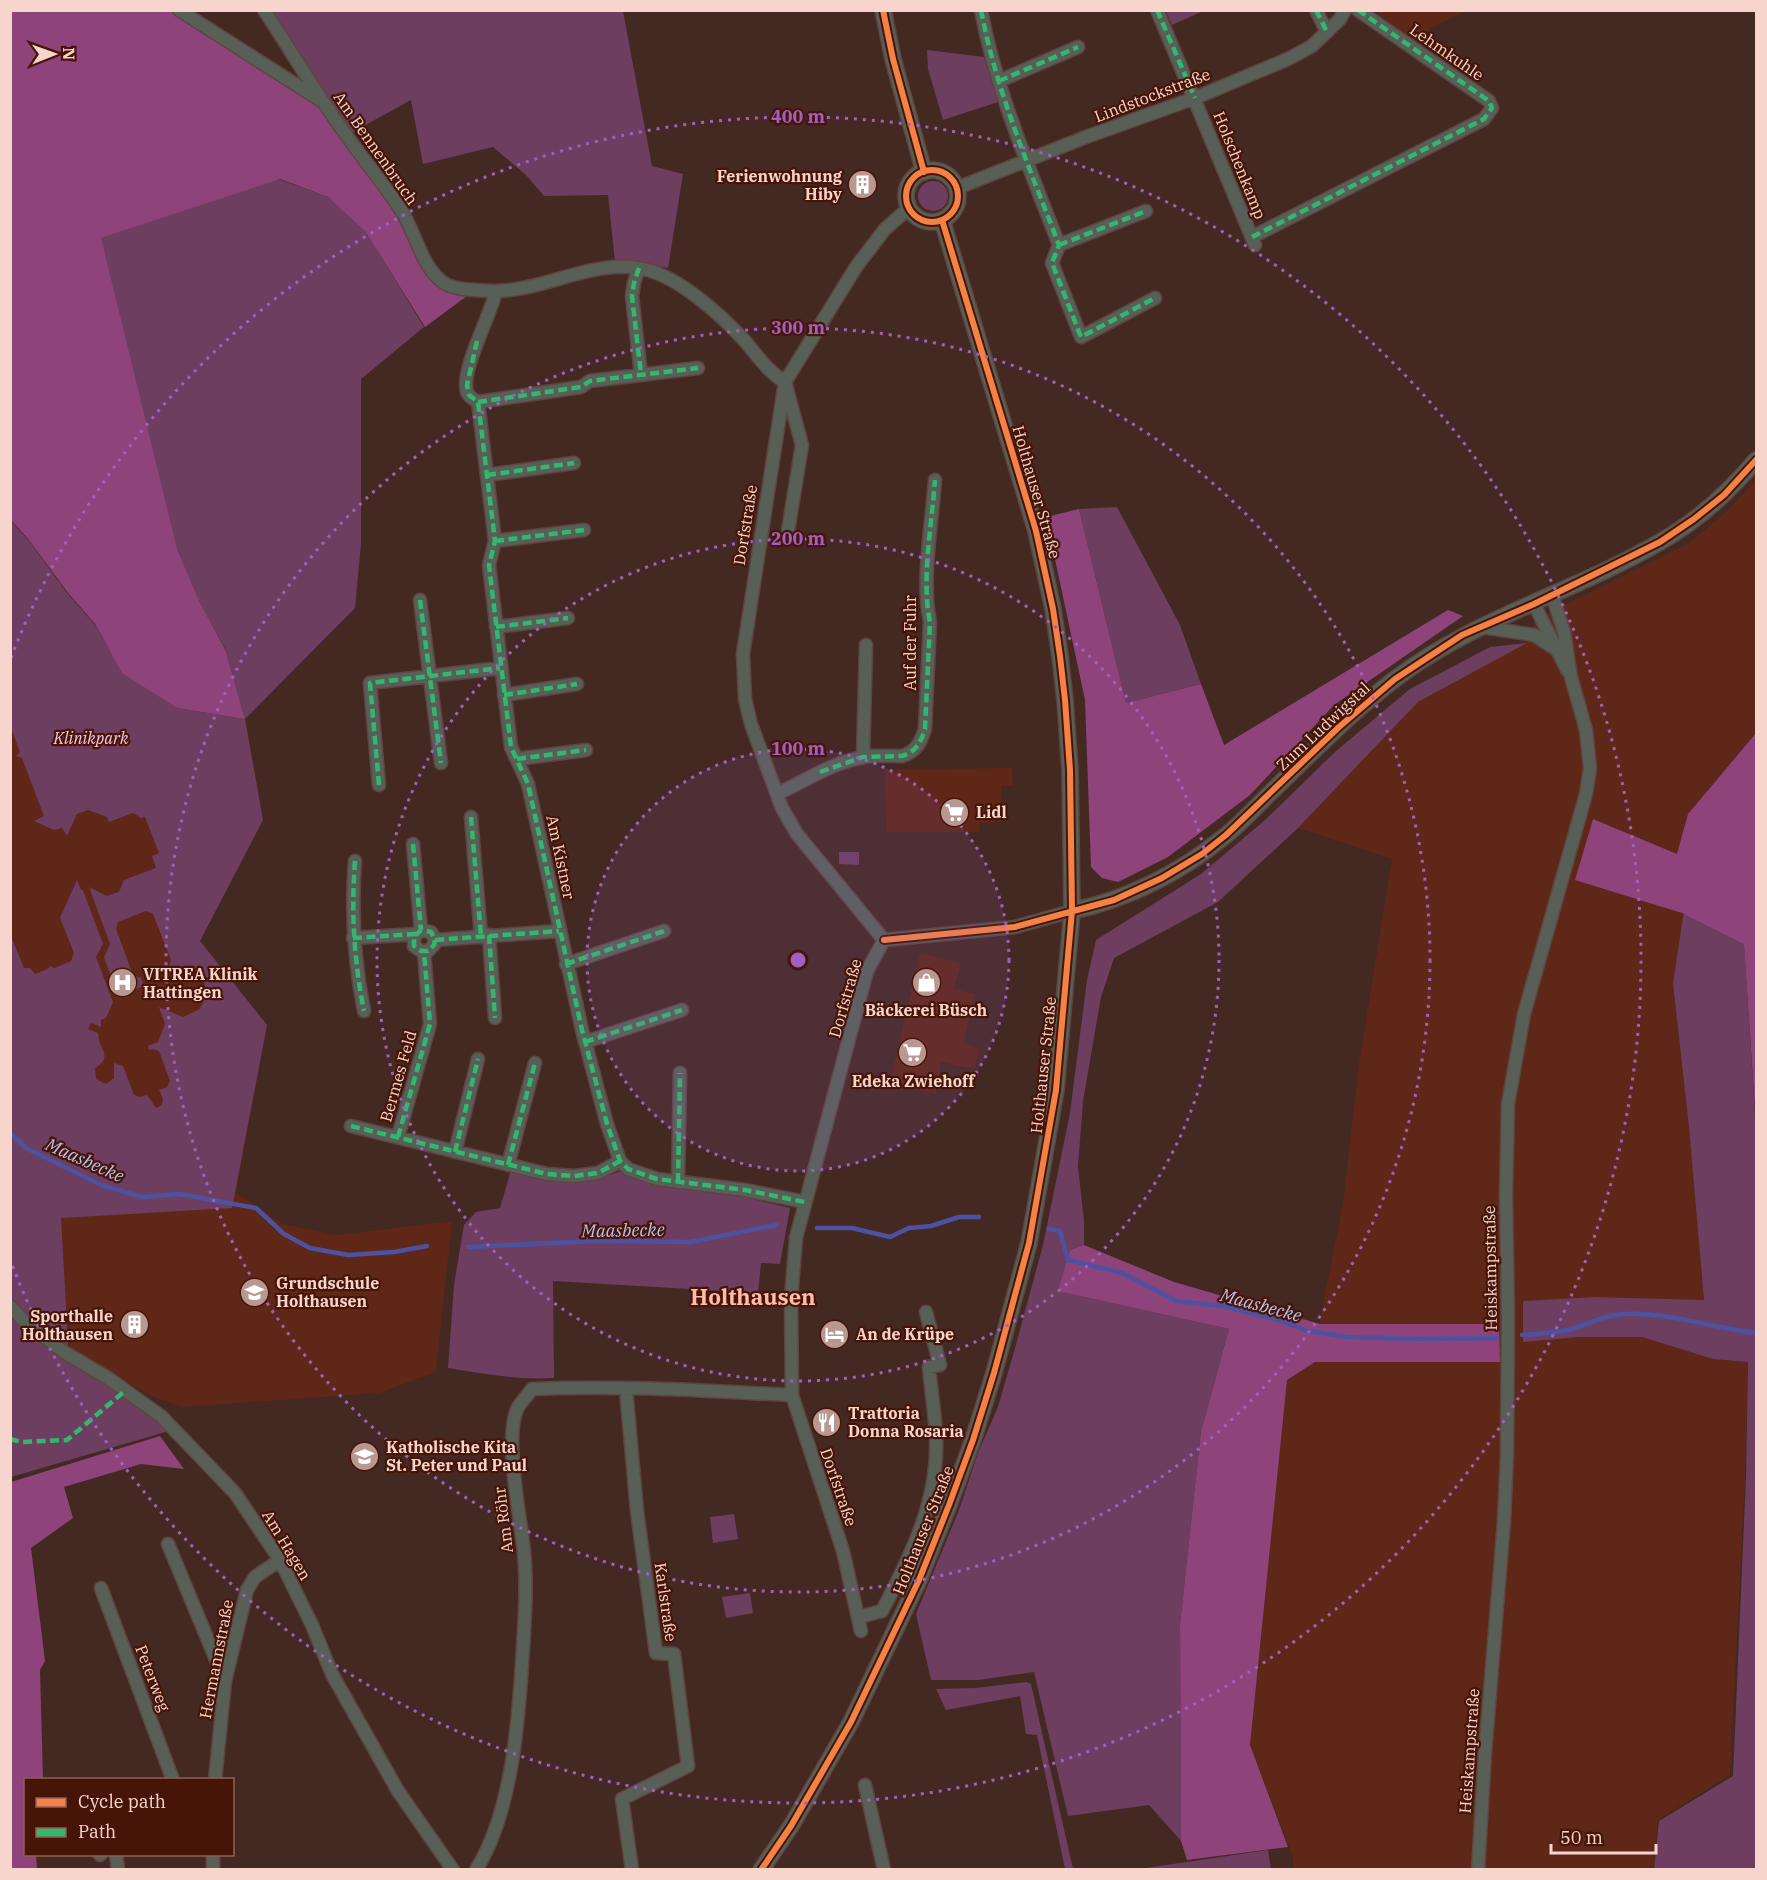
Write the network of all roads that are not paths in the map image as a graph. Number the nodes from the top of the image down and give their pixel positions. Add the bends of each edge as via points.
1 (179, 10) edge
2 (264, 10) edge
3 (883, 10) edge
4 (981, 10) edge
5 (1157, 10) edge
6 (1316, 10) edge
7 (1345, 10) edge
8 (1358, 10) edge
9 (1327, 32) junction
10 (1078, 47) dead end
11 (999, 81) junction
12 (1195, 98) junction
13 (324, 102) junction
14 (1027, 160) junction
15 (924, 172) junction
16 (957, 188) junction
17 (909, 208) junction
18 (1146, 212) dead end
19 (942, 220) junction
20 (1254, 241) joint
21 (1059, 245) junction
22 (639, 268) junction
23 (496, 291) junction
24 (1155, 298) dead end
25 (698, 368) dead end
26 (641, 375) junction
27 (785, 382) junction
28 (478, 402) junction
29 (1756, 460) edge
30 (574, 463) dead end
31 (487, 475) junction
32 (935, 480) dead end
33 (584, 530) dead end
34 (787, 537) dead end
35 (495, 541) junction
36 (1552, 595) junction
37 (420, 600) dead end
38 (1534, 604) junction
39 (568, 618) dead end
40 (496, 627) junction
41 (1482, 627) junction
42 (866, 645) dead end
43 (1555, 649) junction
44 (500, 668) junction
45 (430, 676) junction
46 (1571, 677) junction
47 (577, 684) dead end
48 (504, 695) junction
49 (585, 750) dead end
50 (863, 757) junction
51 (517, 759) junction
52 (441, 763) dead end
53 (379, 785) dead end
54 (777, 794) junction
55 (471, 817) dead end
56 (413, 844) dead end
57 (355, 861) dead end
58 (1072, 911) junction
59 (559, 931) junction
60 (664, 931) dead end
61 (418, 932) junction
62 (485, 936) junction
63 (353, 938) junction
64 (435, 939) junction
65 (884, 940) junction
66 (424, 952) junction
67 (566, 964) junction
68 (682, 1010) dead end
69 (364, 1011) dead end
70 (495, 1018) dead end
71 (585, 1042) junction
72 (478, 1059) dead end
73 (535, 1064) dead end
74 (680, 1072) dead end
75 (351, 1126) dead end
76 (398, 1137) junction
77 (455, 1152) junction
78 (620, 1161) junction
79 (508, 1165) junction
80 (678, 1182) junction
81 (805, 1203) junction
82 (10, 1306) edge
83 (926, 1312) dead end
84 (626, 1389) junction
85 (792, 1395) junction
86 (168, 1544) dead end
87 (280, 1560) junction
88 (101, 1588) dead end
89 (859, 1617) junction
90 (861, 1631) dead end
91 (225, 1681) junction
92 (173, 1778) edge
93 (215, 1778) edge
94 (865, 1785) dead end
95 (453, 1869) edge
96 (476, 1869) edge
97 (632, 1869) edge
98 (761, 1869) edge
99 (884, 1869) edge
100 (1478, 1869) edge

1 - 13 street
2 - 13 street, Am Bennenbruch
3 - 15 street
4 - 11 street
5 - 12 street, Holschenkamp
6 - 9 street
7 - 9 street, Lindstockstraße
8 - 20 street, Lehmkuhle via 1489,101 1492,108 1484,119
9 - 12 street, Lindstockstraße via 1312,46 1288,58
10 - 11 street
11 - 14 street
12 - 14 street, Lindstockstraße
12 - 20 street, Holschenkamp
13 - 23 street, Am Bennenbruch via 402,211 432,273 445,284
14 - 16 street, Lindstockstraße
14 - 21 street
15 - 16 street via 944,173
15 - 17 street via 909,186
16 - 19 street via 954,211
17 - 19 street via 923,221
17 - 27 street, Dorfstraße via 885,229 856,267
18 - 21 street
19 - 58 street, Holthauser Straße via 1034,522 1049,586 1068,735
21 - 24 street via 1052,263 1081,337
22 - 23 street, Am Bennenbruch via 607,267
22 - 26 street via 632,296
22 - 27 street, Am Bennenbruch via 672,281 711,309
23 - 28 street, Am Kistner via 467,379 467,392
25 - 26 street
26 - 28 street
27 - 34 street via 802,445
27 - 54 street, Dorfstraße via 743,654 745,699 751,724
28 - 31 street, Am Kistner
29 - 36 street, Zum Ludwigstal via 1724,495 1666,539
30 - 31 street
31 - 35 street, Am Kistner
32 - 50 street, Auf der Fuhr via 927,582 930,622 925,729 918,746 908,754
33 - 35 street
35 - 40 street, Am Kistner via 489,565
36 - 38 street, Zum Ludwigstal
36 - 46 street, Heiskampstraße via 1564,632
37 - 45 street
38 - 41 street, Zum Ludwigstal
38 - 43 street, Heiskampstraße
39 - 40 street
40 - 44 street, Am Kistner
41 - 43 street via 1533,635
41 - 58 street, Zum Ludwigstal via 1462,635 1395,679 1202,854 1114,900
42 - 50 street
43 - 46 street, Heiskampstraße
44 - 45 street
44 - 48 street, Am Kistner
45 - 52 street
45 - 53 street via 370,683
46 - 100 street, Heiskampstraße via 1586,730 1588,780 1524,1014 1508,1104 1507,1454
47 - 48 street
48 - 51 street, Am Kistner via 511,747
49 - 51 street
50 - 54 street, Auf der Fuhr
51 - 59 street, Am Kistner via 528,784
54 - 65 street, Dorfstraße via 797,834
55 - 62 street
56 - 61 street
57 - 63 street
58 - 65 street, Zum Ludwigstal via 1015,927
58 - 98 street, Holthauser Straße via 1056,1090 1029,1243 973,1440 950,1506 876,1672 791,1826
59 - 62 street
59 - 67 street, Am Kistner
60 - 67 street
61 - 63 street
61 - 64 street via 431,932
61 - 66 street via 414,946
62 - 64 street
62 - 70 street
63 - 69 street
64 - 66 street via 431,949
65 - 81 street, Dorfstraße via 867,971
66 - 76 street, Bermes Feld via 430,1024
67 - 71 street, Am Kistner
68 - 71 street
71 - 78 street, Am Kistner
72 - 77 street
73 - 79 street
74 - 80 street
75 - 76 street, Bermes Feld
76 - 77 street, Bermes Feld
77 - 79 street, Bermes Feld
78 - 79 street, Bermes Feld via 598,1173 574,1176
78 - 80 street via 628,1169
80 - 81 street via 745,1190
81 - 85 street, Dorfstraße via 796,1238 791,1299
82 - 87 street, Am Hagen via 64,1352 161,1416 235,1493
83 - 89 street via 940,1365 928,1367 937,1437 930,1507 908,1562 882,1611
84 - 85 street, Am Röhr
84 - 96 street, Am Röhr via 532,1389 518,1408 513,1433 524,1553 521,1694 507,1785 489,1845
84 - 97 street, Karlstraße via 656,1653 674,1654 688,1766 622,1799
85 - 89 street, Dorfstraße via 843,1551
86 - 91 street
87 - 91 street, Hermannstraße via 255,1577 247,1590
87 - 95 street, Am Hagen via 332,1674 398,1791
88 - 92 street, Peterweg
89 - 90 street, Dorfstraße
91 - 93 street, Hermannstraße
94 - 99 street

